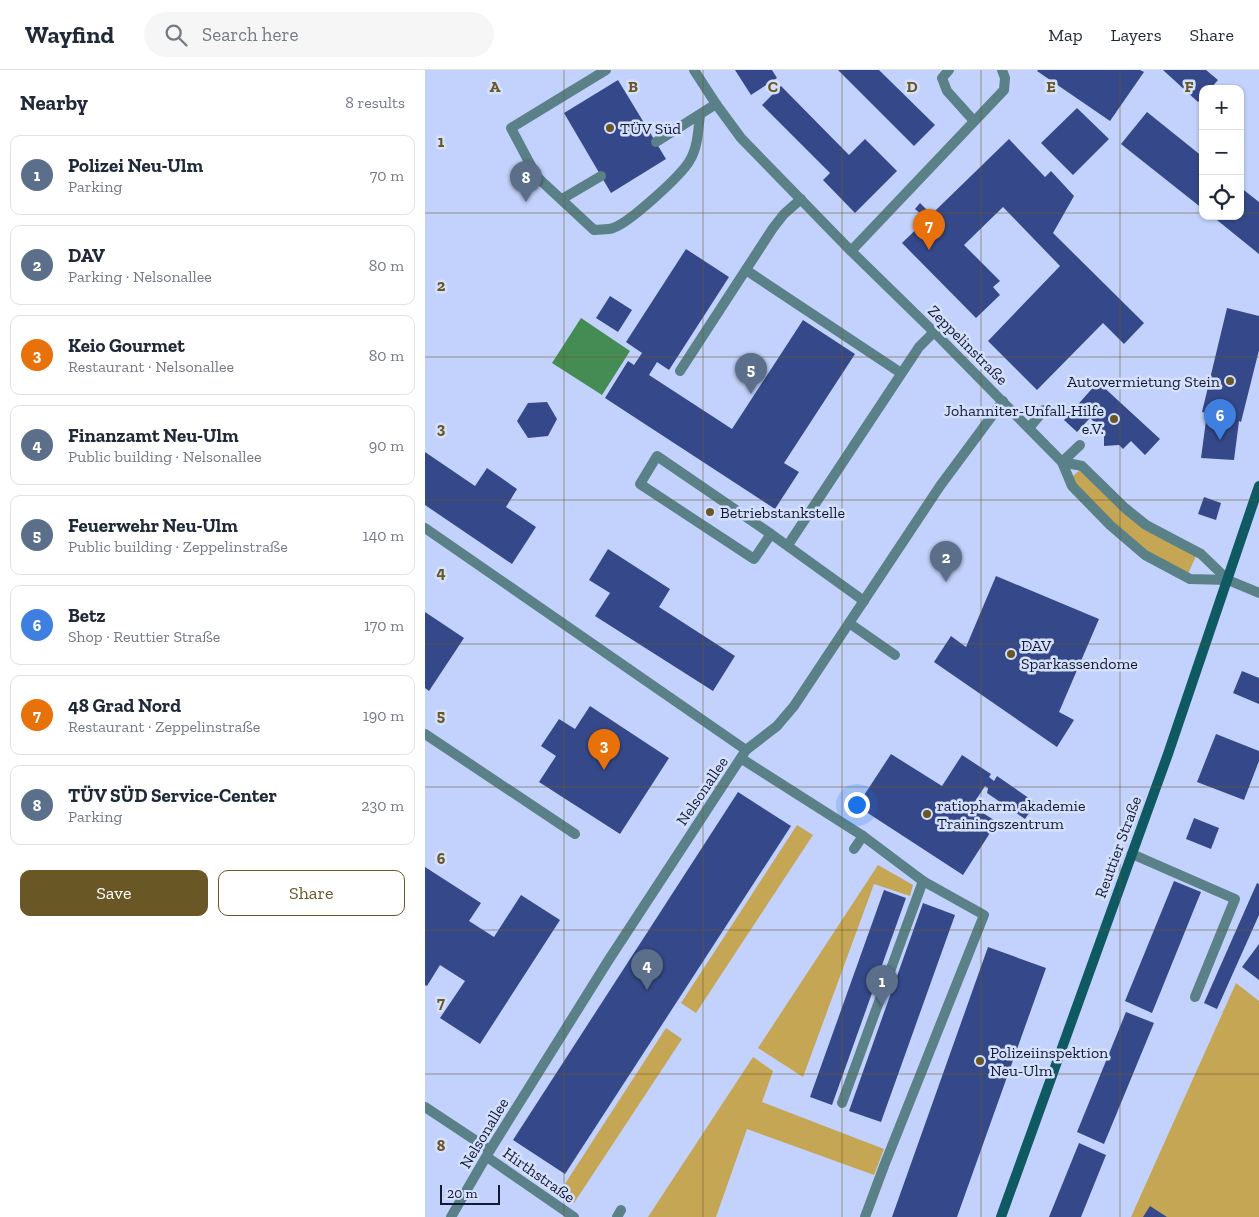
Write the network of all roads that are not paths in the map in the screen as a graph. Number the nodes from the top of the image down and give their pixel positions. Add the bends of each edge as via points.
1 (606, 70) edge
2 (694, 70) edge
3 (949, 70) edge
4 (1002, 70) edge
5 (716, 104) junction
6 (700, 115) junction
7 (974, 121) junction
8 (656, 142) dead end
9 (601, 176) dead end
10 (561, 199) junction
11 (801, 199) junction
12 (851, 251) junction
13 (746, 270) junction
14 (934, 332) junction
15 (680, 371) dead end
16 (901, 373) junction
17 (1003, 401) junction
18 (1044, 410) dead end
19 (1029, 428) junction
20 (1080, 445) dead end
21 (1063, 462) junction
22 (1259, 486) edge
23 (425, 528) edge
24 (771, 534) junction
25 (788, 545) junction
26 (1228, 580) junction
27 (1259, 593) edge
28 (864, 601) junction
29 (849, 623) junction
30 (895, 655) dead end
31 (425, 734) edge
32 (744, 754) junction
33 (575, 834) dead end
34 (863, 836) junction
35 (855, 849) dead end
36 (1132, 854) junction
37 (923, 880) junction
38 (1195, 997) dead end
39 (842, 1103) dead end
40 (425, 1107) edge
41 (488, 1153) junction
42 (451, 1217) edge
43 (574, 1217) edge
44 (865, 1217) edge
45 (1001, 1217) edge

1 - 10 street via 511,128 537,177
2 - 5 street, Zeppelinstraße
3 - 7 street via 942,78 947,90
4 - 7 street via 1004,90
5 - 6 street
5 - 11 street, Zeppelinstraße via 741,138
6 - 8 street
6 - 10 street via 690,161 637,212 613,228 594,230
7 - 12 street
9 - 10 street
11 - 12 street, Zeppelinstraße
11 - 13 street via 773,228
12 - 14 street, Zeppelinstraße
13 - 15 street
13 - 16 street
14 - 16 street
14 - 17 street, Zeppelinstraße
16 - 25 street
17 - 19 street, Zeppelinstraße
17 - 28 street, Nelsonallee via 940,486
18 - 19 street
19 - 21 street, Zeppelinstraße
20 - 21 street
21 - 26 street, Zeppelinstraße via 1082,466 1146,525 1201,554
21 - 26 street, Zeppelinstraße via 1072,486 1145,555 1190,579
22 - 26 main road, Reuttier Straße
23 - 32 street
24 - 24 street via 754,559 640,484 657,456
24 - 25 street
25 - 28 street
26 - 27 street
26 - 36 main road, Reuttier Straße
28 - 29 street, Nelsonallee
29 - 30 street
29 - 32 street, Nelsonallee via 794,706 777,726
31 - 33 street
32 - 34 street
32 - 41 street, Nelsonallee via 607,961
34 - 35 street
34 - 37 street
36 - 38 street via 1235,899
36 - 45 main road, Reuttier Straße
37 - 39 street
37 - 44 street via 984,915
40 - 41 street, Hirthstraße
41 - 42 street, Nelsonallee
41 - 43 street, Hirthstraße

